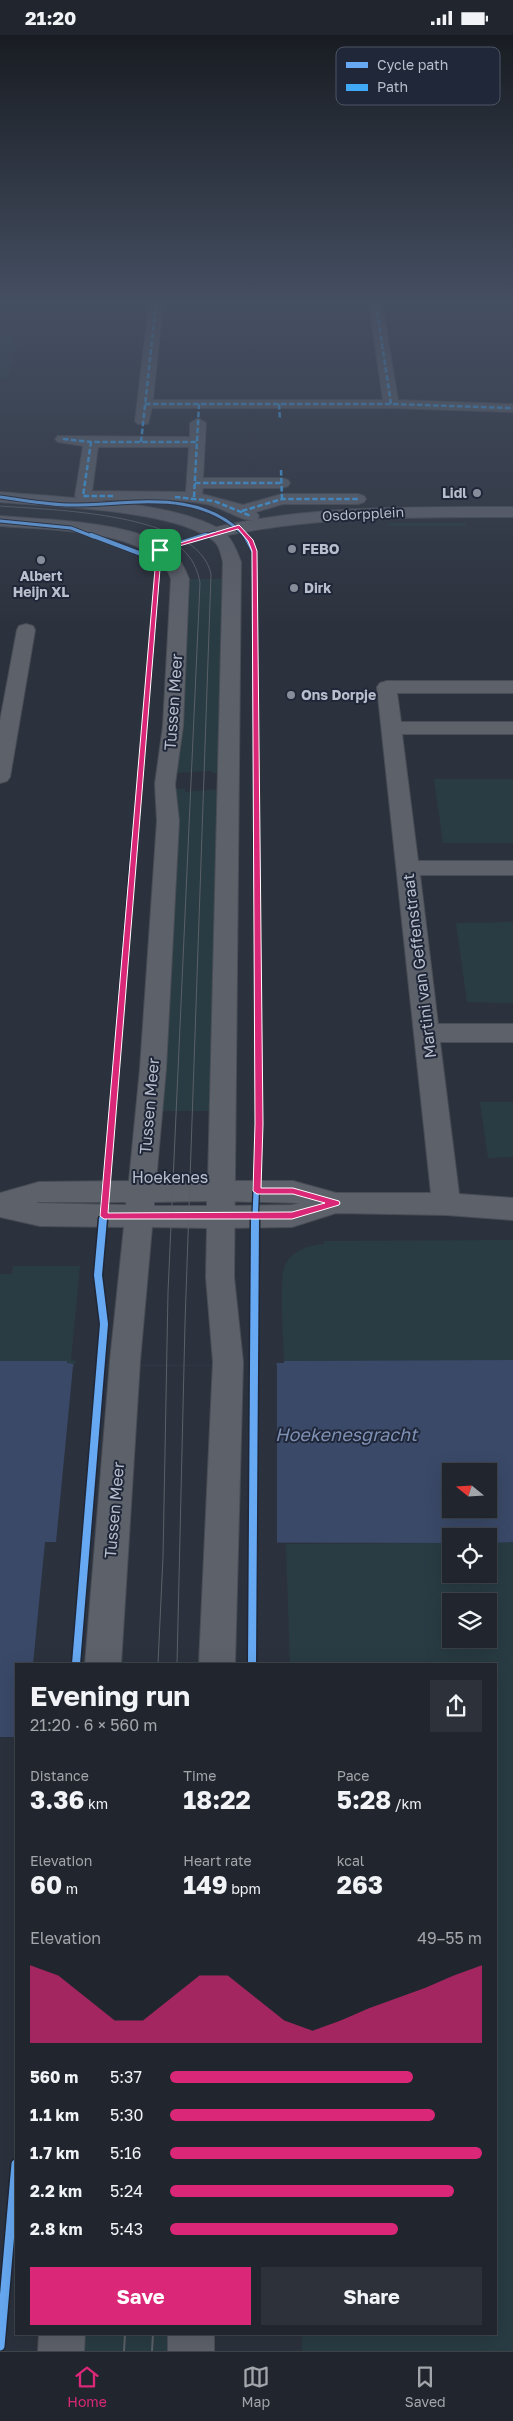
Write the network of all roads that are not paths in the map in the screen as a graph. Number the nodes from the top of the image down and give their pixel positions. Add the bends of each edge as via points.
1 (144, 412) edge
2 (199, 412) edge
3 (280, 412) edge
4 (280, 420) dead end
5 (63, 439) dead end
6 (140, 442) junction
7 (197, 442) junction
8 (91, 443) junction
9 (282, 484) junction
10 (194, 490) junction
11 (0, 497) edge
12 (358, 499) dead end
13 (513, 512) edge
14 (0, 521) edge
15 (221, 540) junction
16 (26, 630) dead end
17 (513, 687) edge
18 (391, 728) junction
19 (513, 728) edge
20 (0, 777) edge
21 (408, 868) junction
22 (513, 868) edge
23 (426, 1033) junction
24 (513, 1033) edge
25 (141, 1203) junction
26 (221, 1204) junction
27 (0, 1205) edge
28 (446, 1205) junction
29 (513, 1209) edge
30 (103, 1663) edge
31 (218, 1663) edge
32 (62, 2335) edge
33 (191, 2335) edge
34 (61, 2351) edge
35 (190, 2351) edge

1 - 6 street
2 - 7 street
3 - 4 street
5 - 8 street
6 - 7 street
6 - 8 street
7 - 10 street
8 - 10 street, Osdorpplein via 83,496
9 - 10 street, Osdorpplein
9 - 10 street, Osdorpplein via 246,514
9 - 12 street, Osdorpplein
11 - 15 street via 157,513 186,519
13 - 15 street, Osdorpplein via 339,514 260,523
14 - 25 street, Tussen Meer via 111,533 148,544 164,553 177,569 180,579 173,727 165,784 168,821 153,1069
15 - 26 street via 232,569
16 - 20 street
17 - 18 street, Martini van Geffenstraat via 387,687
18 - 19 street
18 - 21 street, Martini van Geffenstraat
21 - 22 street
21 - 23 street, Martini van Geffenstraat
23 - 24 street
23 - 28 street, Martini van Geffenstraat
25 - 26 street
25 - 27 street via 40,1215
25 - 30 street, Tussen Meer via 125,1361
26 - 28 street via 292,1216 336,1203
26 - 31 street via 220,1293 228,1362
28 - 29 street
32 - 34 street
33 - 35 street

